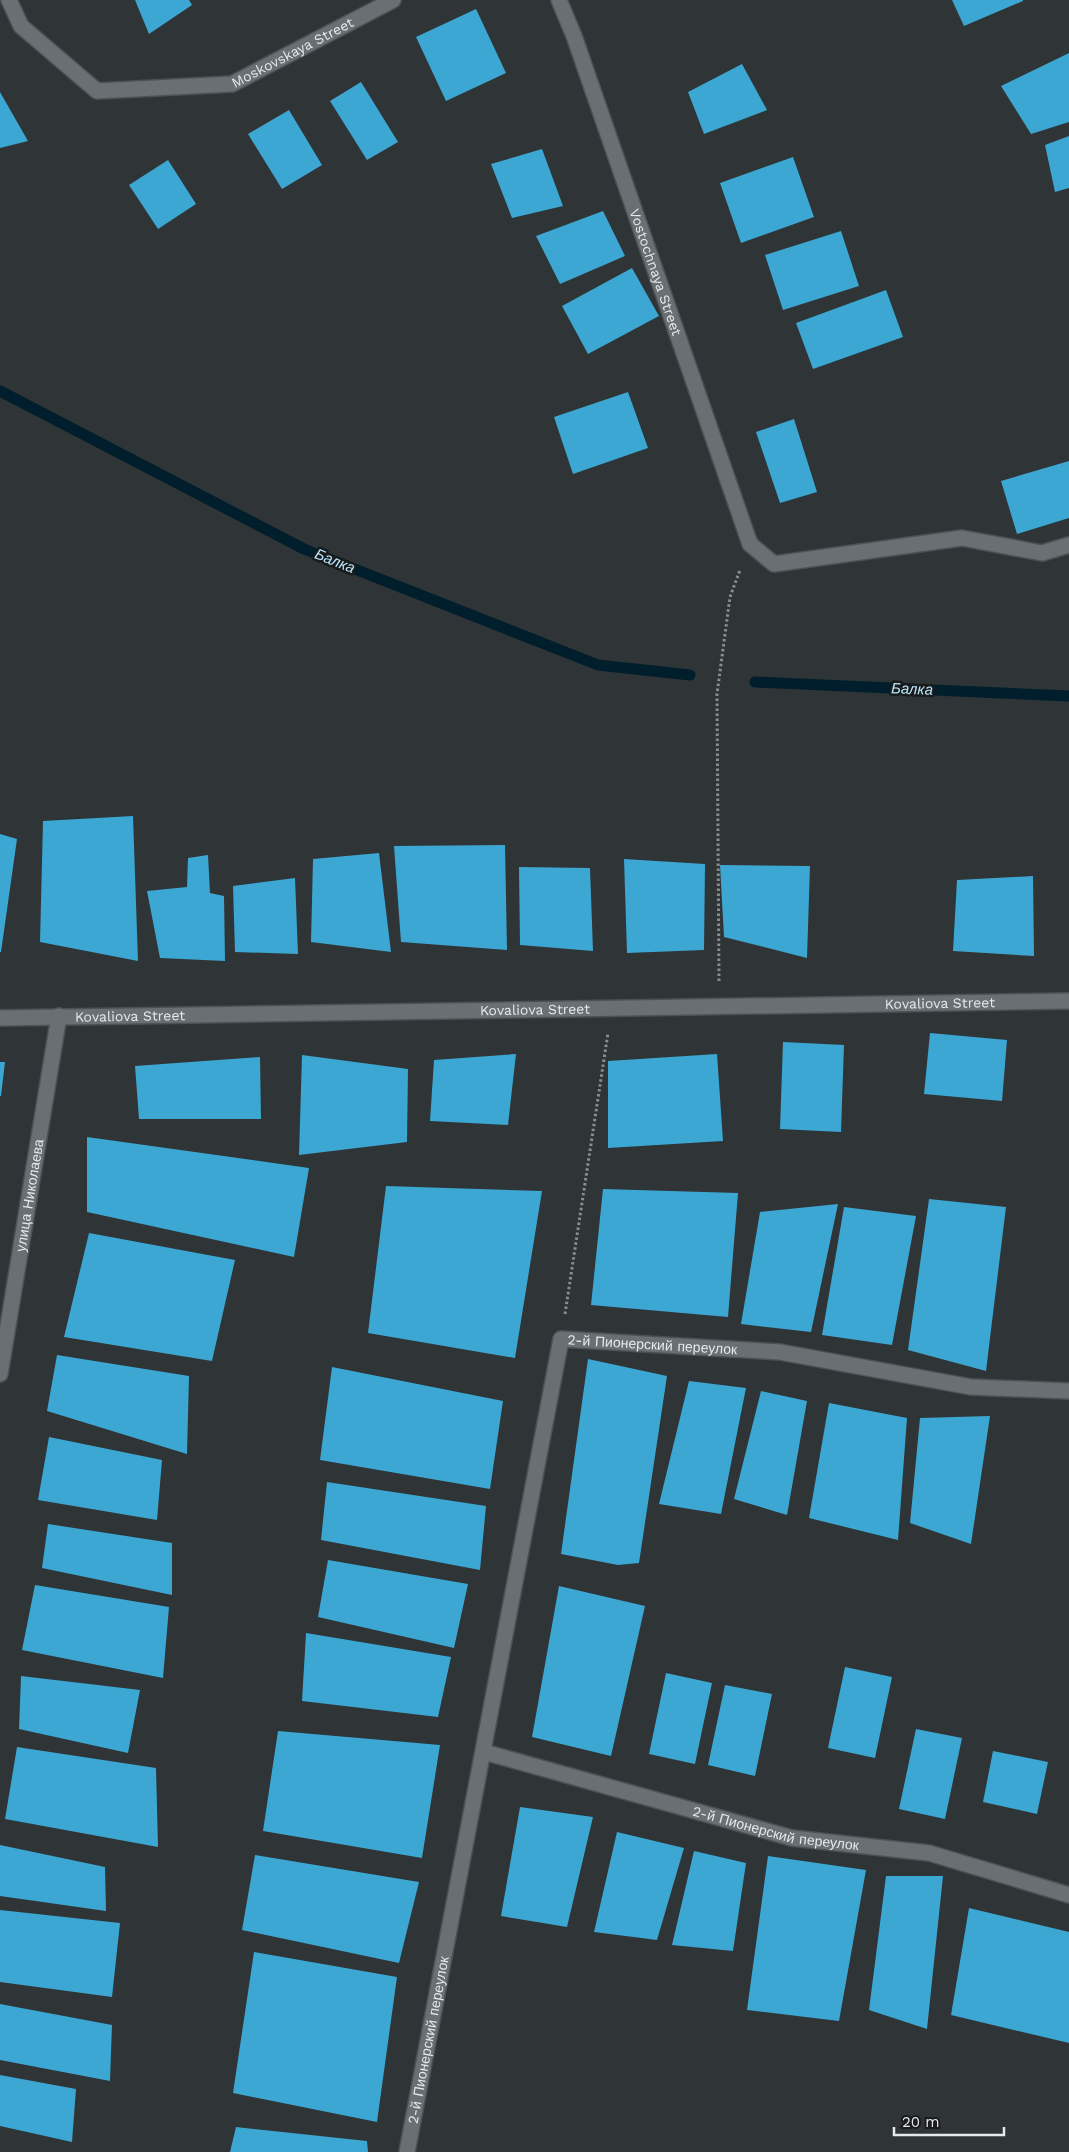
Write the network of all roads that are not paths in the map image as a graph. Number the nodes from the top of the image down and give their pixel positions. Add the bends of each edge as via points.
1 (9, 0) edge
2 (393, 0) edge
3 (559, 0) edge
4 (1069, 545) edge
5 (1069, 1000) edge
6 (59, 1016) junction
7 (0, 1018) edge
8 (0, 1374) edge
9 (1069, 1391) edge
10 (484, 1752) junction
11 (1069, 1895) edge
12 (408, 2152) edge

1 - 2 street, Moskovskaya Street via 21,26 97,91 232,84
3 - 4 street, Vostochnaya Street via 750,544 774,564 962,538 1042,553
5 - 6 street, Kovaliova Street
6 - 7 street, Kovaliova Street
6 - 8 street, улица Николаева
9 - 10 street, 2-й Пионерский переулок via 971,1388 780,1352 561,1339
10 - 11 street, 2-й Пионерский переулок via 792,1838 929,1853
10 - 12 street, 2-й Пионерский переулок

